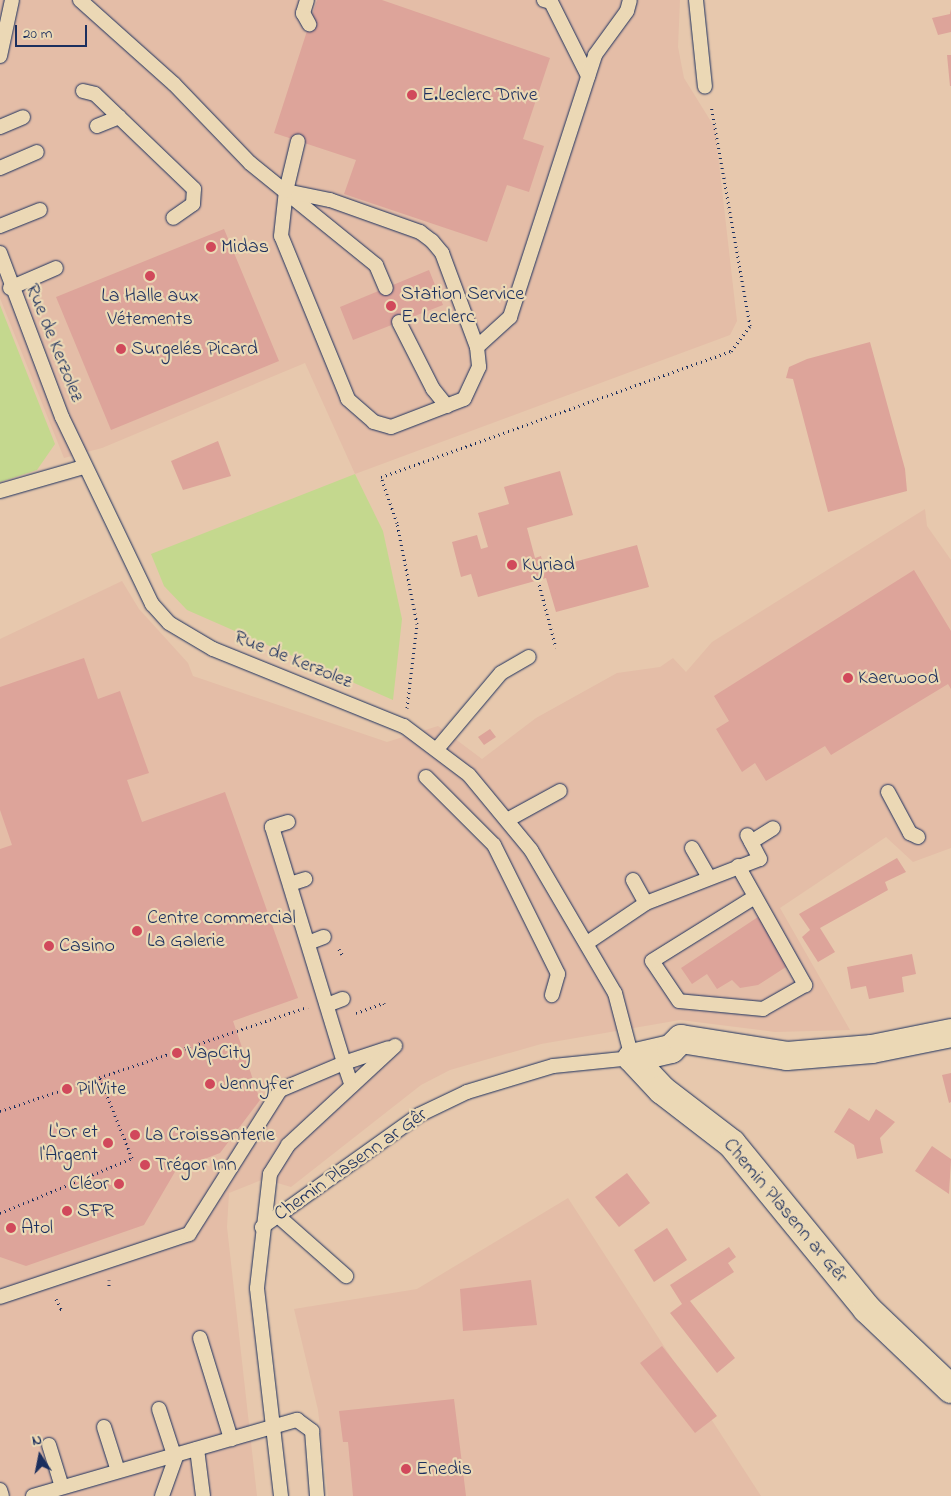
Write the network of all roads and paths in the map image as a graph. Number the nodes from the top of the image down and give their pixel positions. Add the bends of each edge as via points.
1 (12, 0) edge
2 (80, 0) edge
3 (307, 0) edge
4 (544, 0) edge
5 (630, 0) edge
6 (696, 0) edge
7 (309, 24) dead end
8 (0, 56) edge
9 (588, 76) junction
10 (705, 87) joint
11 (83, 91) dead end
12 (23, 117) dead end
13 (119, 117) junction
14 (97, 126) dead end
15 (0, 127) edge
16 (298, 141) dead end
17 (37, 152) dead end
18 (0, 168) edge
19 (286, 191) junction
20 (40, 210) dead end
21 (173, 218) dead end
22 (0, 226) edge
23 (0, 253) edge
24 (56, 268) dead end
25 (10, 288) junction
26 (386, 288) dead end
27 (400, 322) dead end
28 (477, 347) junction
29 (448, 406) junction
30 (83, 467) junction
31 (0, 492) edge
32 (538, 580) dead end
33 (556, 648) dead end
34 (529, 657) dead end
35 (404, 726) junction
36 (437, 749) junction
37 (426, 777) dead end
38 (560, 791) dead end
39 (888, 792) dead end
40 (509, 819) junction
41 (288, 822) dead end
42 (774, 828) dead end
43 (918, 837) dead end
44 (692, 848) dead end
45 (738, 866) junction
46 (708, 876) junction
47 (305, 879) dead end
48 (634, 880) dead end
49 (290, 884) junction
50 (755, 897) junction
51 (646, 903) junction
52 (324, 938) dead end
53 (308, 943) junction
54 (587, 943) junction
55 (552, 995) dead end
56 (343, 999) dead end
57 (327, 1005) junction
58 (236, 1033) dead end
59 (951, 1033) edge
60 (632, 1058) junction
61 (339, 1065) junction
62 (100, 1078) junction
63 (352, 1086) junction
64 (0, 1111) edge
65 (0, 1213) edge
66 (278, 1216) junction
67 (262, 1227) junction
68 (346, 1276) dead end
69 (0, 1297) edge
70 (200, 1338) dead end
71 (951, 1389) edge
72 (160, 1409) dead end
73 (104, 1427) dead end
74 (272, 1428) junction
75 (231, 1439) junction
76 (49, 1445) dead end
77 (197, 1449) junction
78 (176, 1455) junction
79 (118, 1471) junction
80 (71, 1488) junction
81 (0, 1490) edge
82 (2, 1496) edge
83 (33, 1496) edge
84 (162, 1496) edge
85 (203, 1496) edge
86 (281, 1496) edge
87 (316, 1496) edge

1 - 8 lane
2 - 19 lane via 174,84 250,163
3 - 7 lane via 303,13
4 - 9 lane via 551,2
5 - 9 lane via 628,11 595,54
6 - 10 lane
9 - 28 lane via 510,317
10 - 35 path via 750,326 731,351 381,477 397,522 417,624
11 - 13 lane via 95,94
12 - 15 lane
13 - 14 lane
13 - 21 lane via 156,160 195,193 191,208
16 - 19 lane
17 - 18 lane
19 - 26 lane via 376,265
19 - 28 lane via 330,200 420,232 432,241 442,253
19 - 29 lane via 281,236 348,399 374,422 391,426
20 - 22 lane
23 - 25 lane, Rue de Kerzolez
24 - 25 lane
25 - 30 lane, Rue de Kerzolez
27 - 29 lane via 433,389
28 - 29 lane via 474,382 464,398
30 - 31 lane
30 - 35 lane, Rue de Kerzolez via 139,584 169,623 213,649
32 - 33 path
34 - 36 lane via 501,673
35 - 36 lane, Rue de Kerzolez
36 - 40 lane, Rue de Kerzolez
37 - 55 lane via 494,845 558,974
38 - 40 lane
39 - 43 lane via 910,833
40 - 54 lane, Rue de Kerzolez
41 - 49 lane via 272,827
42 - 45 lane via 749,838 760,859
44 - 46 lane
45 - 46 lane
45 - 50 lane
46 - 51 lane
47 - 49 lane
48 - 51 lane
49 - 53 lane
50 - 50 lane via 806,984 762,1009 679,1001 652,961
51 - 54 lane
52 - 53 lane
53 - 57 lane
54 - 60 lane, Rue de Kerzolez via 615,993
56 - 57 lane
57 - 61 lane
58 - 62 path
59 - 60 street via 872,1049 787,1056 681,1039 671,1049
60 - 66 lane, Chemin Plasenn ar Gêr via 553,1066 466,1092 419,1115
60 - 71 street, Chemin Plasenn ar Gêr via 662,1090 732,1144 867,1309
61 - 63 lane
61 - 63 lane via 395,1046
61 - 69 lane via 280,1090 188,1234
62 - 64 path
62 - 65 path via 132,1158
63 - 67 lane via 278,1159 270,1174
66 - 67 lane, Chemin Plasenn ar Gêr
66 - 68 lane
67 - 74 lane via 257,1288
70 - 75 lane
72 - 78 lane
73 - 79 lane
74 - 75 lane
74 - 86 lane
74 - 87 lane via 298,1420 310,1427
75 - 77 lane
76 - 80 lane
77 - 78 lane
77 - 85 lane
78 - 79 lane
78 - 84 lane
79 - 80 lane
80 - 83 lane
81 - 82 lane

